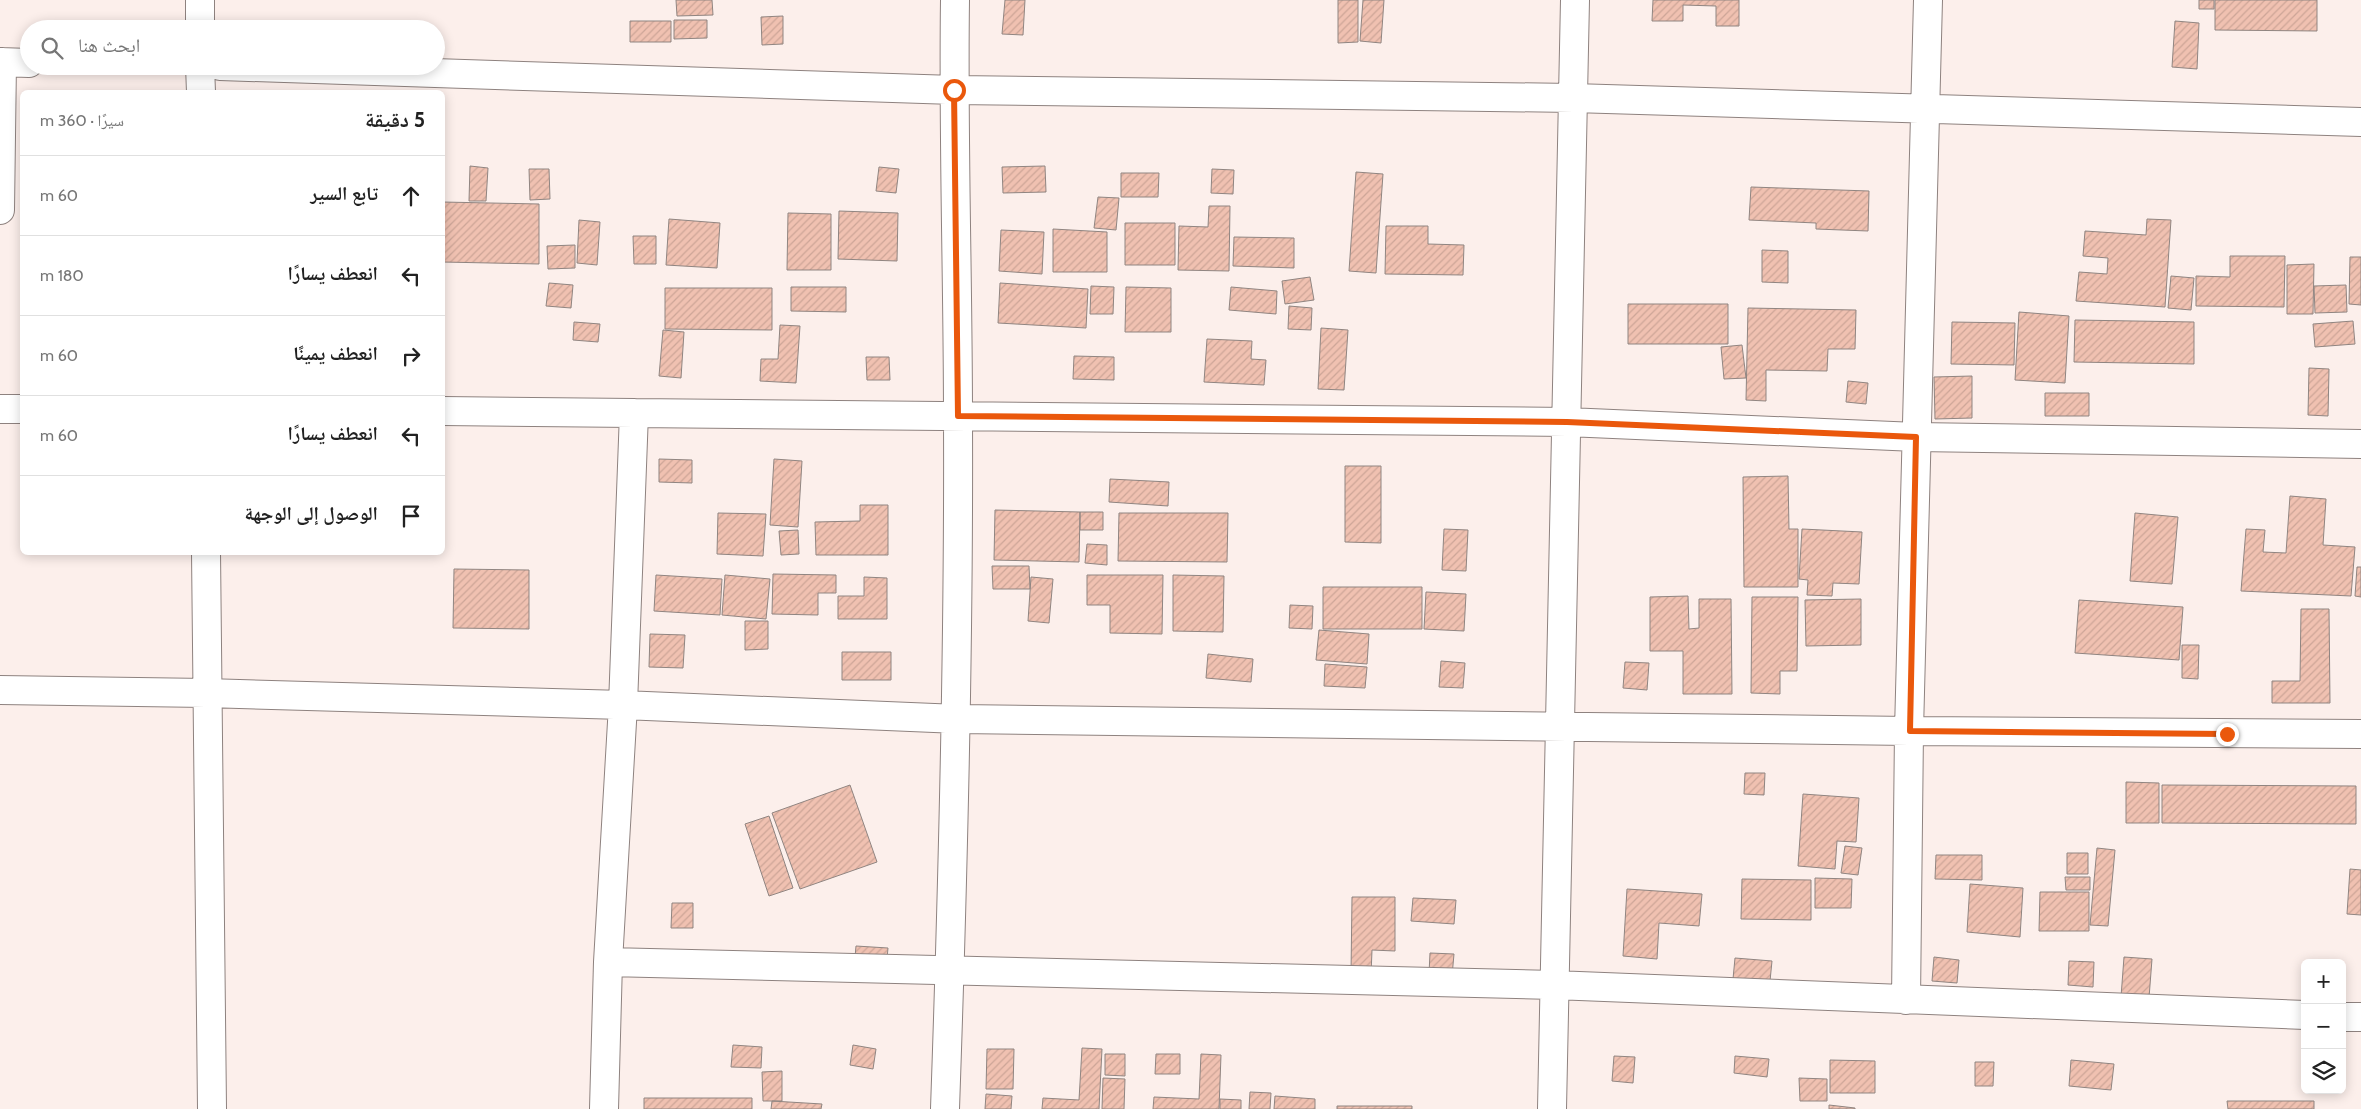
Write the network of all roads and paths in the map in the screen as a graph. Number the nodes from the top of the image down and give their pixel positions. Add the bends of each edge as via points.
1 (200, 0) edge
2 (955, 0) edge
3 (1575, 0) edge
4 (1928, 0) edge
5 (200, 20) edge
6 (1, 62) edge
7 (20, 63) edge
8 (445, 73) edge
9 (200, 75) edge
10 (201, 90) edge
11 (954, 90) junction
12 (1573, 98) junction
13 (1923, 110) junction
14 (2361, 122) edge
15 (0, 210) edge
16 (0, 409) edge
17 (20, 409) edge
18 (445, 411) edge
19 (634, 412) junction
20 (958, 416) junction
21 (1567, 422) junction
22 (1916, 437) junction
23 (2361, 444) edge
24 (206, 555) edge
25 (0, 690) edge
26 (206, 693) junction
27 (623, 705) junction
28 (958, 719) junction
29 (1559, 727) junction
30 (1910, 731) junction
31 (2361, 734) edge
32 (608, 962) junction
33 (950, 970) junction
34 (1554, 985) junction
35 (1906, 1000) junction
36 (2301, 1015) edge
37 (2346, 1017) edge
38 (2361, 1017) edge
39 (212, 1109) edge
40 (604, 1109) edge
41 (945, 1109) edge
42 (1552, 1109) edge

1 - 5 street
2 - 11 street
3 - 12 street
4 - 13 street
6 - 7 street
6 - 15 street
8 - 11 street
9 - 10 street
11 - 12 street
11 - 20 street
12 - 13 street
12 - 21 street
13 - 14 street
13 - 22 street
16 - 17 street
18 - 19 street
19 - 20 street
19 - 27 street
20 - 21 street
20 - 28 street
21 - 22 street
21 - 29 street
22 - 23 street
22 - 30 street
24 - 26 street
25 - 26 street
26 - 27 street
26 - 39 street
27 - 28 street
27 - 32 street
28 - 29 street
28 - 33 street
29 - 30 street
29 - 34 street
30 - 31 street
30 - 35 street
32 - 33 street
32 - 40 street
33 - 34 street
33 - 41 street
34 - 35 street
34 - 42 street
35 - 36 street
37 - 38 street

